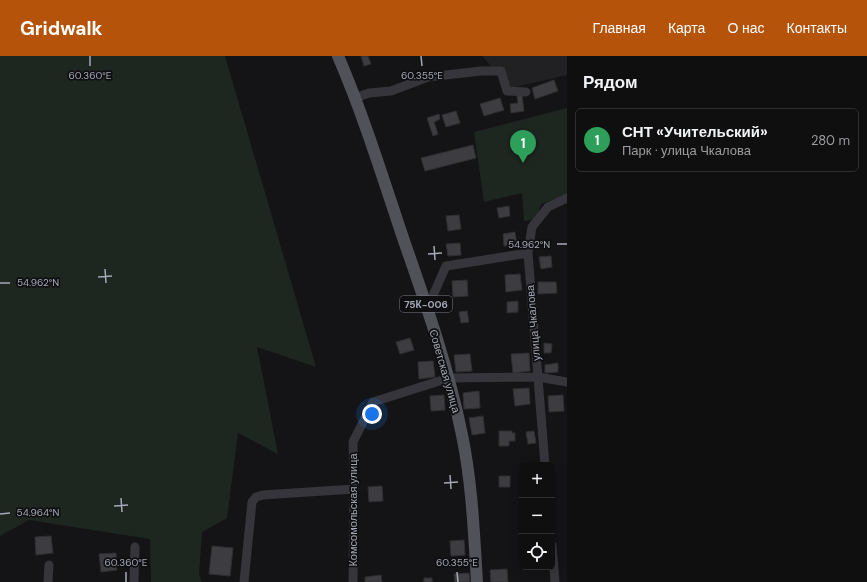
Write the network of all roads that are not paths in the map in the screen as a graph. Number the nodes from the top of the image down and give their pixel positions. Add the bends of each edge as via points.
1 (338, 56) edge
2 (526, 92) dead end
3 (356, 98) junction
4 (567, 198) edge
5 (528, 253) junction
6 (427, 309) junction
7 (538, 377) junction
8 (449, 378) junction
9 (567, 382) edge
10 (545, 462) edge
11 (354, 489) junction
12 (135, 546) dead end
13 (49, 565) dead end
14 (554, 570) edge
15 (48, 582) edge
16 (134, 582) edge
17 (244, 582) edge
18 (353, 582) edge
19 (477, 582) edge
20 (555, 582) edge

1 - 3 main road, Советская улица / 75К-006
2 - 3 street via 507,91 501,71 481,71 428,78 390,91 370,93
3 - 6 main road, Советская улица / 75К-006
4 - 5 street, улица Чкалова via 548,207 532,228
5 - 6 street via 446,266
5 - 7 street, улица Чкалова
6 - 8 main road, Советская улица / 75К-006
7 - 8 street, Комсомольская улица
7 - 9 street, Комсомольская улица
7 - 10 street, улица Чкалова
8 - 11 street, Комсомольская улица via 373,402 353,442
8 - 19 main road, Советская улица / 75К-006 via 462,436 471,497
11 - 17 street via 256,497 252,502
11 - 18 street, Комсомольская улица
12 - 16 street
13 - 15 street
14 - 20 street

